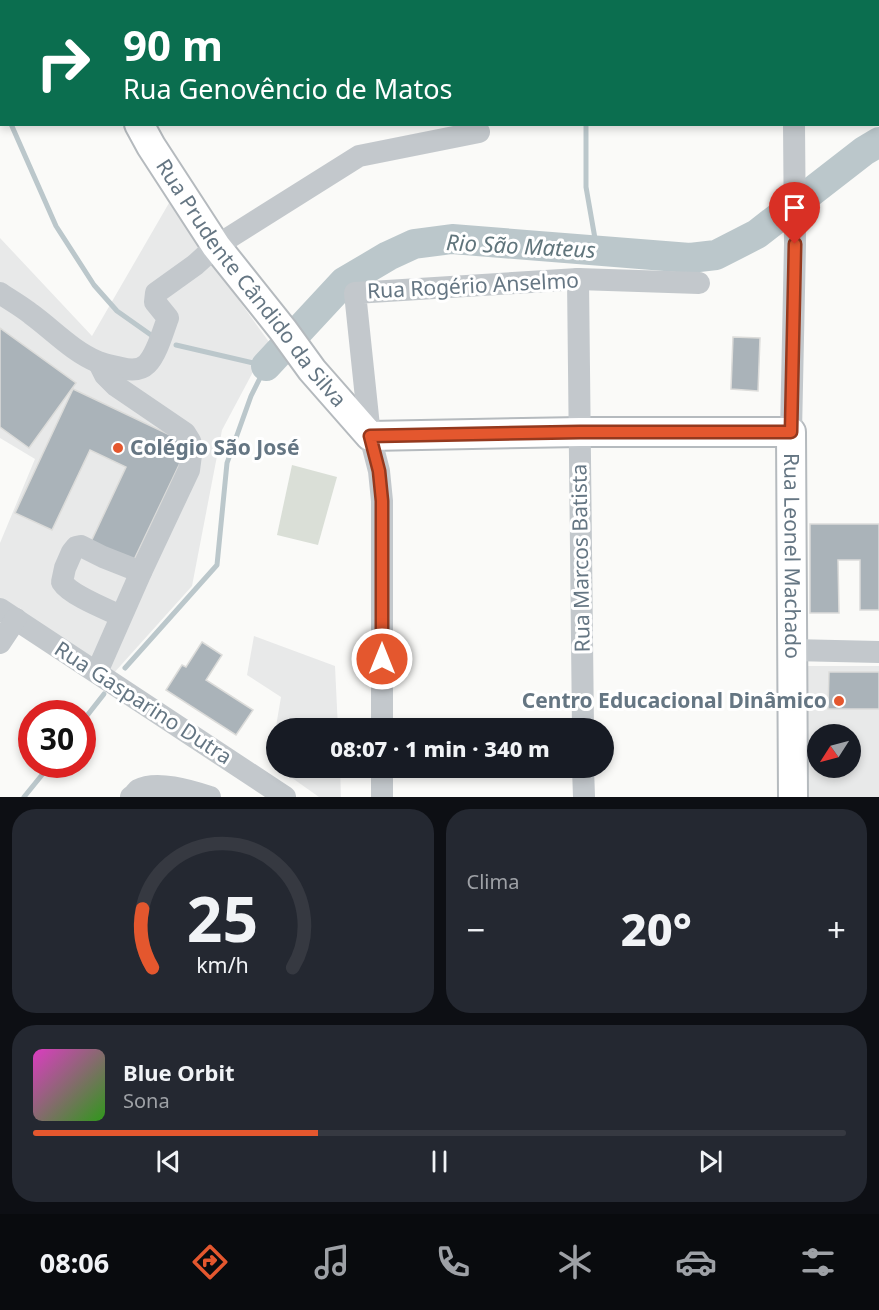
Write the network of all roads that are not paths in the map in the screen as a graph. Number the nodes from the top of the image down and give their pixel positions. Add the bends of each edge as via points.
1 (794, 126) edge
2 (148, 132) edge
3 (479, 132) dead end
4 (216, 246) junction
5 (578, 279) junction
6 (699, 283) dead end
7 (0, 293) edge
8 (99, 363) junction
9 (580, 432) junction
10 (791, 432) junction
11 (370, 436) junction
12 (141, 572) junction
13 (8, 614) edge
14 (121, 616) junction
15 (0, 642) edge
16 (792, 650) junction
17 (879, 652) edge
18 (97, 672) junction
19 (382, 718) edge
20 (583, 718) edge
21 (382, 778) edge
22 (583, 778) edge
23 (182, 793) edge
24 (131, 797) edge
25 (210, 797) edge
26 (285, 797) edge
27 (382, 797) edge
28 (584, 797) edge
29 (793, 797) edge

1 - 10 street, Rua Leonel Machado
2 - 4 main road, Rua Prudente Cândido da Silva
3 - 4 street via 359,156
4 - 8 street via 156,293 155,302 168,318 145,366 132,369
4 - 11 main road, Rua Prudente Cândido da Silva via 312,370
5 - 6 street, Rua Rogério Anselmo
5 - 9 street, Rua Marcos Batista
5 - 11 street, Rua Rogério Anselmo via 355,293
7 - 8 street
8 - 12 street via 110,380 185,433 192,447 189,470
9 - 10 main road
9 - 11 main road
9 - 20 street, Rua Marcos Batista
10 - 16 main road, Rua Leonel Machado
11 - 19 street via 382,501
12 - 14 street
12 - 14 street via 81,546 72,552 62,582 66,588
13 - 15 street
13 - 18 street, Rua Gasparino Dutra
14 - 18 street
16 - 17 street
16 - 29 main road, Rua Leonel Machado
18 - 26 street, Rua Gasparino Dutra
21 - 27 street
22 - 28 street
23 - 24 street via 158,785 138,790
23 - 25 street

